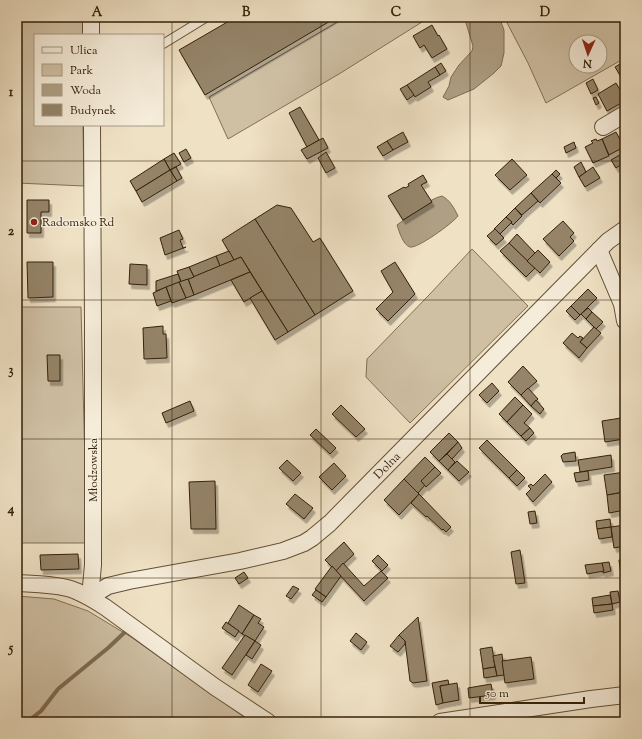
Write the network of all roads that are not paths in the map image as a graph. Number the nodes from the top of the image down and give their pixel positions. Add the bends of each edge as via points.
1 (91, 17) edge
2 (207, 17) edge
3 (92, 34) edge
4 (164, 43) edge
5 (625, 114) edge
6 (92, 126) edge
7 (603, 127) dead end
8 (625, 229) edge
9 (599, 250) junction
10 (625, 321) edge
11 (17, 583) edge
12 (90, 597) junction
13 (625, 695) edge
14 (268, 722) edge
15 (440, 722) edge

1 - 3 street
2 - 4 lane
5 - 7 street
6 - 12 street, Młodzowska via 93,566
8 - 9 street, Dolna
9 - 10 street via 622,304
9 - 12 street, Dolna via 330,523 312,538 295,547 264,556 108,586
11 - 12 street via 68,588
12 - 14 street
13 - 15 street

